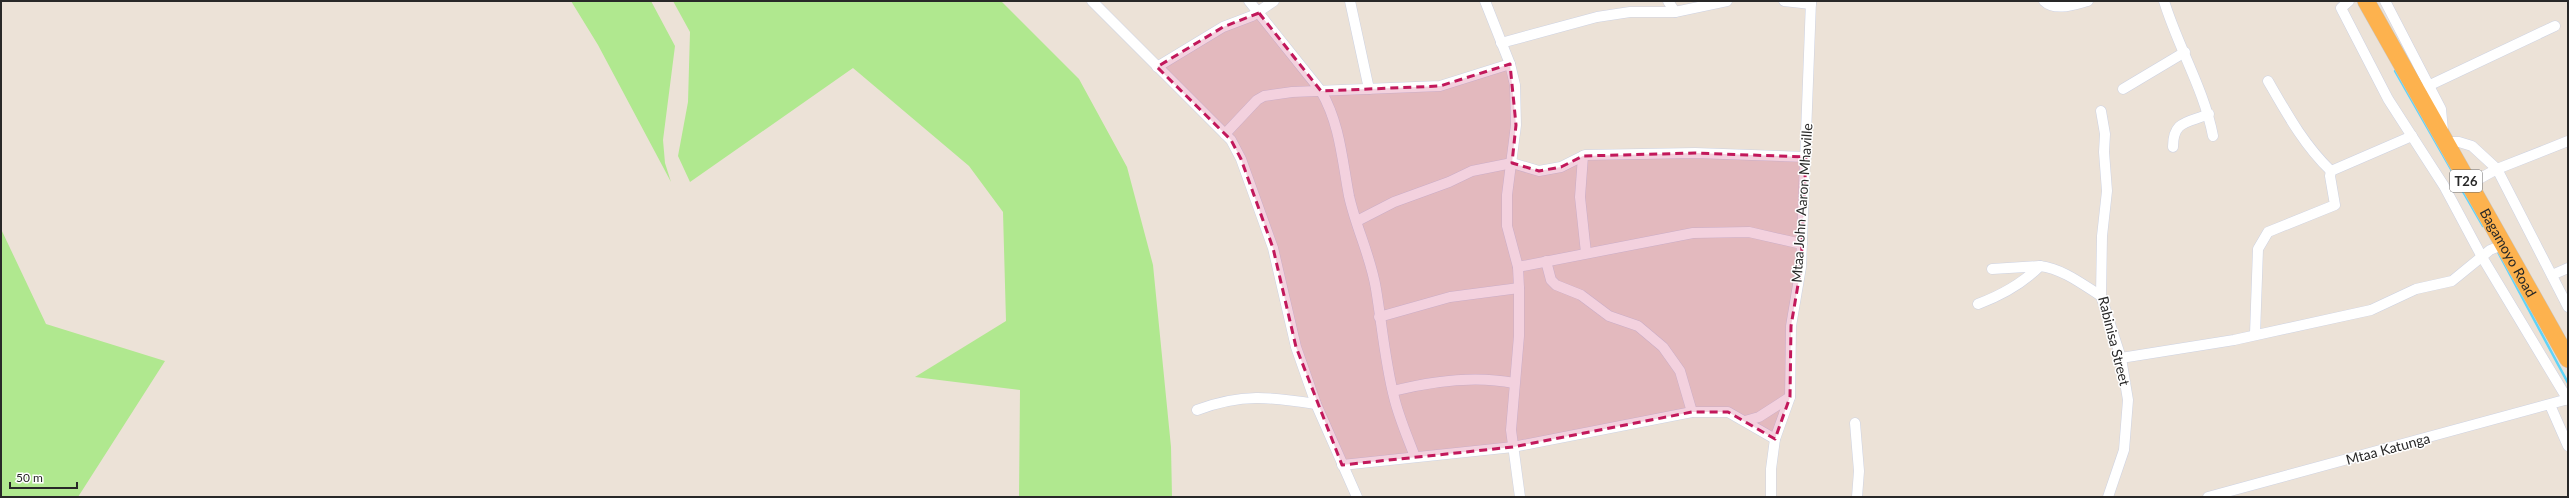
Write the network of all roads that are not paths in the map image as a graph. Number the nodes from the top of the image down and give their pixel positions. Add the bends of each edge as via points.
1 (1249, 1) edge
2 (1274, 1) edge
3 (1350, 1) edge
4 (1485, 1) edge
5 (1668, 1) edge
6 (1727, 1) edge
7 (1784, 1) edge
8 (2044, 1) edge
9 (2088, 1) edge
10 (2164, 1) edge
11 (2366, 1) edge
12 (2385, 1) edge
13 (1811, 2) edge
14 (1098, 3) edge
15 (2343, 3) edge
16 (1675, 12) junction
17 (1259, 13) junction
18 (2555, 26) dead end
19 (1501, 43) junction
20 (2185, 52) junction
21 (1510, 64) junction
22 (1157, 67) junction
23 (2268, 82) dead end
24 (2428, 86) junction
25 (1369, 89) junction
26 (2123, 89) dead end
27 (1322, 91) junction
28 (2101, 111) dead end
29 (2209, 114) junction
30 (1224, 134) junction
31 (2213, 136) dead end
32 (2412, 136) junction
33 (2568, 141) edge
34 (2444, 142) junction
35 (2173, 147) dead end
36 (1583, 156) junction
37 (1806, 157) junction
38 (1512, 163) junction
39 (2497, 170) junction
40 (2331, 171) junction
41 (2468, 185) junction
42 (1357, 222) junction
43 (1802, 244) junction
44 (2502, 245) junction
45 (1586, 253) junction
46 (2482, 257) junction
47 (1546, 261) junction
48 (2040, 266) junction
49 (1518, 267) junction
50 (2568, 268) edge
51 (1992, 270) dead end
52 (2552, 275) junction
53 (1519, 288) junction
54 (2102, 296) junction
55 (1978, 304) dead end
56 (2568, 306) edge
57 (1379, 316) junction
58 (2255, 334) junction
59 (2121, 358) junction
60 (2568, 359) edge
61 (1514, 383) junction
62 (1393, 391) junction
63 (1790, 397) junction
64 (2568, 399) edge
65 (1316, 404) junction
66 (2550, 405) junction
67 (1197, 410) dead end
68 (1692, 412) junction
69 (1745, 421) junction
70 (1855, 423) dead end
71 (1775, 439) junction
72 (2568, 446) edge
73 (1513, 447) junction
74 (1415, 457) junction
75 (1342, 465) junction
76 (1357, 497) edge
77 (1520, 497) edge
78 (1770, 497) edge
79 (1857, 497) edge
80 (2108, 497) edge
81 (2208, 497) edge

1 - 17 street
2 - 17 street
3 - 25 street
4 - 19 street
5 - 16 street
6 - 16 street
7 - 13 street
8 - 9 street via 2052,6 2062,7
10 - 20 street via 2172,27
11 - 34 highway, Bagamoyo Road / T26
12 - 24 street
13 - 37 street, Mtaa John Aaron Mhaville
14 - 22 street
15 - 32 street via 2388,99
16 - 19 street via 1630,12 1597,17
17 - 22 street via 1223,26
17 - 27 street
18 - 24 street
19 - 21 street
20 - 26 street
20 - 29 street
21 - 25 street via 1440,86
21 - 38 street via 1515,85 1516,125
22 - 30 street
23 - 40 street via 2297,131 2314,155
24 - 34 street via 2440,109
25 - 27 street
27 - 30 street via 1264,96
27 - 42 street via 1337,126 1349,196
28 - 54 street, Rabinisa Street via 2105,134 2107,191 2102,236
29 - 31 street
29 - 35 street via 2177,128 2173,132
30 - 65 street via 1241,159 1273,248 1296,347
32 - 40 street
32 - 46 street via 2444,186
33 - 39 street
34 - 39 street via 2459,142 2472,146
34 - 41 highway, Bagamoyo Road / T26
36 - 37 street via 1688,153
36 - 38 street via 1561,166 1539,171
36 - 45 street via 1580,197
37 - 43 street, Mtaa John Aaron Mhaville via 1801,214
38 - 42 street via 1472,171 1394,202
38 - 49 street via 1507,195 1507,226
39 - 41 street
39 - 52 street
40 - 58 street via 2335,205 2271,230 2258,249
41 - 44 highway, Bagamoyo Road / T26
42 - 57 street via 1369,258
43 - 45 street via 1749,232 1700,233
43 - 63 street, Mtaa John Aaron Mhaville via 1801,267 1791,326
44 - 46 street
44 - 60 highway, Bagamoyo Road / T26
45 - 47 street
46 - 58 street via 2452,281 2416,289 2371,310
46 - 64 street
47 - 49 street
47 - 68 street via 1551,280 1556,285 1581,295 1609,316 1638,326 1663,347 1680,371
48 - 51 street
48 - 54 street via 2051,267
48 - 55 street via 2026,280
49 - 53 street
50 - 52 street
52 - 56 street
53 - 57 street via 1450,297
53 - 61 street via 1519,336
54 - 59 street, Rabinisa Street
57 - 62 street
58 - 59 street via 2234,340
59 - 80 street, Rabinisa Street via 2128,400 2127,433
61 - 62 street via 1498,380 1459,380
61 - 73 street via 1510,430
62 - 74 street
63 - 69 street via 1759,417
63 - 71 street, Mtaa John Aaron Mhaville
64 - 66 street, Mtaa Katunga
65 - 67 street via 1246,397
65 - 75 street
66 - 72 street
66 - 81 street, Mtaa Katunga
68 - 69 street via 1728,412
68 - 73 street
69 - 71 street
70 - 79 street via 1859,478
71 - 78 street, Mtaa John Aaron Mhaville
73 - 74 street
73 - 77 street
74 - 75 street
75 - 76 street

